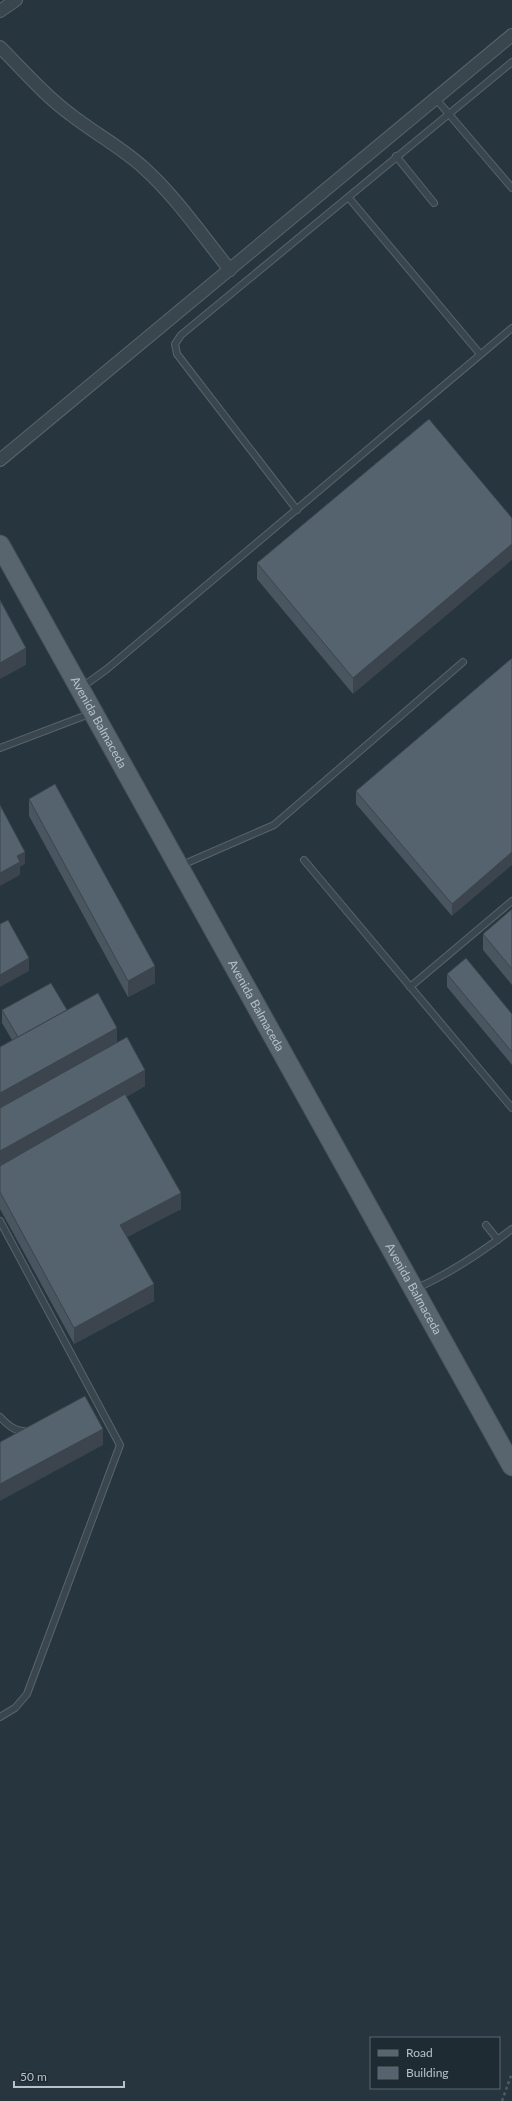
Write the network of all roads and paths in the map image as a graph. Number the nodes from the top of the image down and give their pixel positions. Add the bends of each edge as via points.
1 (16, 0) edge
2 (0, 11) edge
3 (512, 35) edge
4 (0, 47) edge
5 (512, 62) edge
6 (436, 98) junction
7 (448, 114) junction
8 (396, 156) junction
9 (512, 188) edge
10 (349, 198) junction
11 (434, 203) dead end
12 (230, 270) junction
13 (512, 328) edge
14 (480, 354) junction
15 (0, 460) edge
16 (297, 510) junction
17 (0, 545) edge
18 (463, 662) dead end
19 (79, 689) junction
20 (92, 713) junction
21 (0, 748) edge
22 (304, 860) dead end
23 (178, 867) junction
24 (512, 901) edge
25 (410, 987) junction
26 (512, 1108) edge
27 (0, 1221) edge
28 (486, 1225) dead end
29 (512, 1229) edge
30 (498, 1240) junction
31 (414, 1290) junction
32 (94, 1396) junction
33 (87, 1400) edge
34 (0, 1416) edge
35 (36, 1430) edge
36 (512, 1466) edge
37 (0, 1717) edge
38 (512, 2073) edge
39 (502, 2101) edge

1 - 2 street
3 - 6 street
4 - 12 street via 64,109 145,168
5 - 7 lane
6 - 7 lane
6 - 12 street
7 - 8 lane
7 - 9 lane
8 - 10 lane
8 - 11 lane
10 - 14 lane
10 - 16 lane via 181,335 175,344 177,354
12 - 15 street
13 - 14 lane
14 - 16 lane
16 - 19 lane via 107,669
17 - 19 main road, Avenida Balmaceda
18 - 23 lane via 274,825
19 - 20 main road, Avenida Balmaceda
20 - 21 lane
20 - 23 main road, Avenida Balmaceda
22 - 25 lane
23 - 31 main road, Avenida Balmaceda
24 - 25 lane
25 - 26 lane
27 - 32 lane
28 - 30 lane
29 - 30 lane
30 - 31 lane via 448,1274
31 - 36 main road, Avenida Balmaceda
32 - 33 lane
32 - 37 lane via 120,1445 27,1694 14,1708
34 - 35 lane via 22,1432
38 - 39 path

